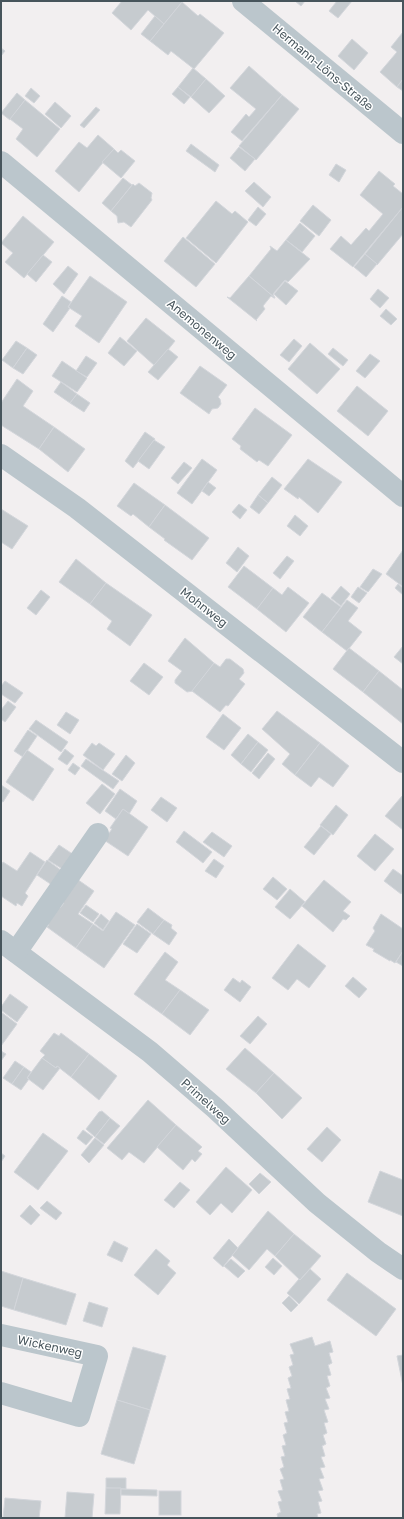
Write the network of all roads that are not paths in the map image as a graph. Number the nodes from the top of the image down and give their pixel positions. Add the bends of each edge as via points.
1 (243, 1) edge
2 (403, 133) edge
3 (1, 162) edge
4 (1, 455) edge
5 (403, 496) edge
6 (403, 762) edge
7 (98, 834) dead end
8 (8, 946) edge
9 (403, 1269) edge
10 (1, 1335) edge
11 (1, 1393) edge

1 - 2 street, Hermann-Löns-Straße
3 - 5 street, Anemonenweg
4 - 6 street, Mohnweg via 77,508
7 - 8 street
8 - 9 street, Primelweg via 150,1052 215,1108 317,1203
10 - 11 street, Wickenweg via 97,1356 79,1416

